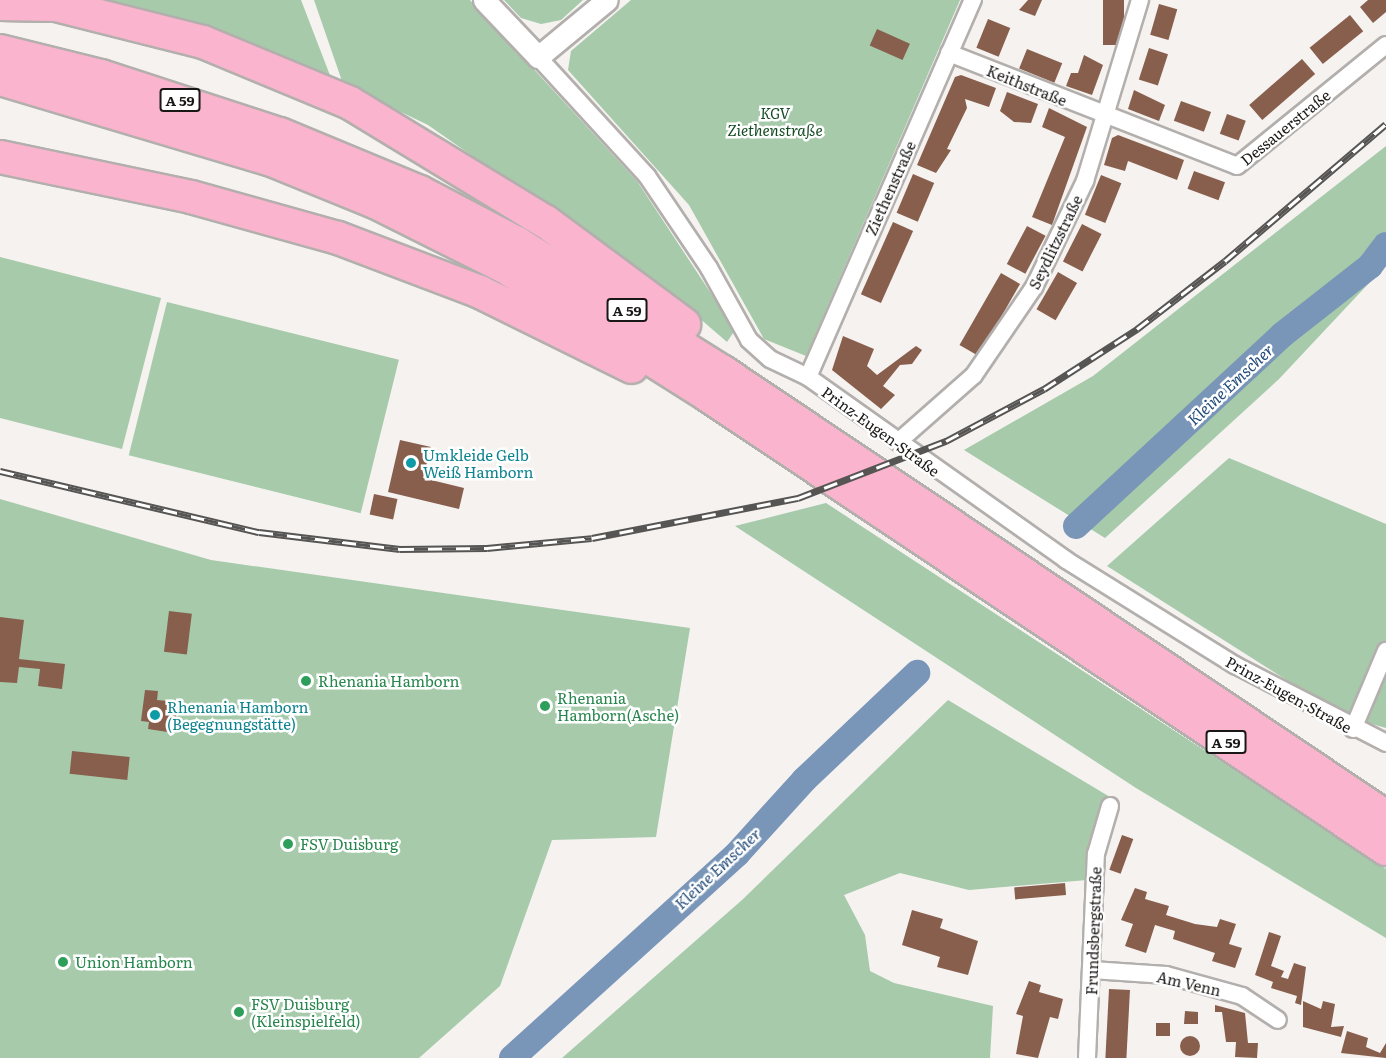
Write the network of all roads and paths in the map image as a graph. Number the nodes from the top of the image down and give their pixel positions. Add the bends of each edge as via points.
1 (484, 0) edge
2 (607, 0) edge
3 (973, 0) edge
4 (1140, 0) edge
5 (45, 2) edge
6 (0, 4) edge
7 (1386, 45) edge
8 (0, 51) edge
9 (950, 53) junction
10 (538, 57) junction
11 (0, 79) edge
12 (1105, 117) junction
13 (8, 155) edge
14 (808, 377) junction
15 (826, 441) junction
16 (898, 442) junction
17 (794, 454) junction
18 (1386, 651) edge
19 (1353, 729) junction
20 (1386, 743) edge
21 (1110, 806) dead end
22 (1386, 817) edge
23 (1386, 849) edge
24 (1092, 970) junction
25 (1278, 1020) dead end
26 (1088, 1058) edge

1 - 10 street, Prinz-Eugen-Straße
2 - 10 street
3 - 9 street, Ziethenstraße
4 - 12 street, Seydlitzstraße
5 - 6 highway
5 - 15 highway via 203,42 318,87 387,123 546,222 731,359
7 - 12 street, Dessauerstraße via 1237,166
8 - 15 highway, A 59 via 204,108 354,163 420,192 579,279
9 - 12 street, Keithstraße
9 - 14 street, Ziethenstraße
10 - 14 street, Prinz-Eugen-Straße via 647,176 710,268 748,340 770,359
11 - 17 highway, A 59 via 193,133 375,202 446,236 565,303
12 - 16 street, Seydlitzstraße via 1061,235 997,345 950,399
13 - 17 highway via 213,203 405,262 480,292
14 - 16 street, Prinz-Eugen-Straße
15 - 22 highway, A 59
16 - 19 street, Prinz-Eugen-Straße via 1066,560 1235,665
17 - 23 highway, A 59
18 - 19 street
19 - 20 street, Prinz-Eugen-Straße
21 - 24 street, Frundsbergstraße via 1096,854
24 - 25 street, Am Venn via 1166,975 1242,996
24 - 26 street, Frundsbergstraße

